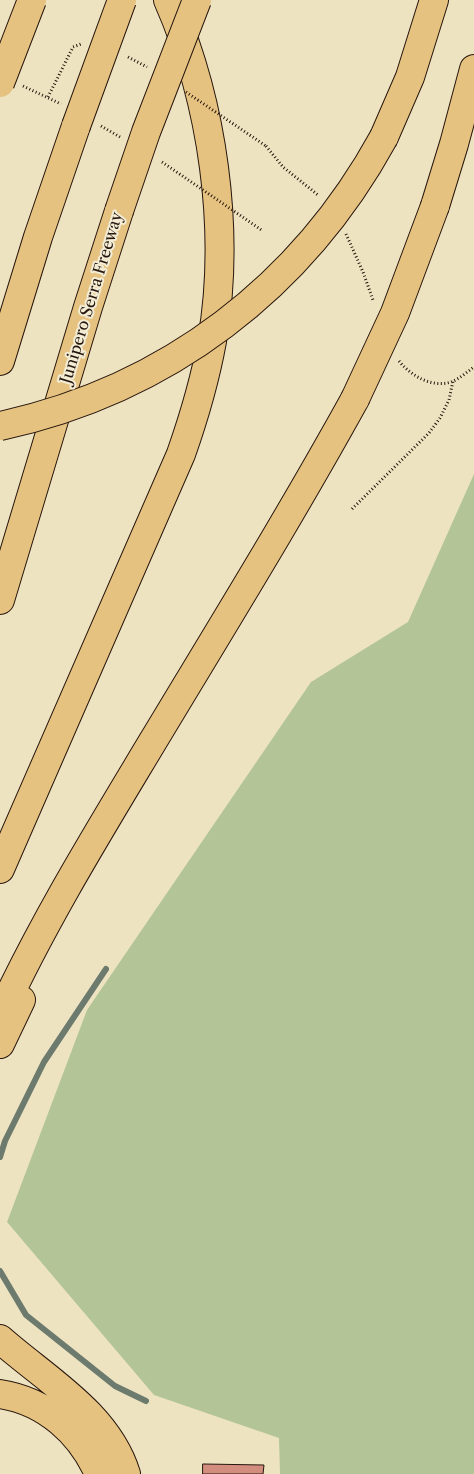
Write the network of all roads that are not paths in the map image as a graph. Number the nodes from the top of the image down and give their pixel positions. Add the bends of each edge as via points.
1 (32, 0) edge
2 (122, 0) edge
3 (168, 0) edge
4 (197, 0) edge
5 (434, 0) edge
6 (474, 69) edge
7 (0, 83) edge
8 (0, 361) edge
9 (0, 426) edge
10 (0, 600) edge
11 (180, 697) junction
12 (0, 869) edge
13 (0, 1016) edge
14 (0, 1044) edge
15 (0, 1339) edge
16 (0, 1394) edge
17 (99, 1474) edge
18 (126, 1474) edge

1 - 7 highway, bridge
2 - 8 highway, bridge via 57,181
3 - 12 highway via 198,88 213,166 220,249 212,340 196,408 180,454
4 - 10 highway, Junipero Serra Freeway, bridge via 119,211
5 - 9 highway, bridge via 410,77 384,137 358,182 317,237 274,283 230,321 133,381 69,407
6 - 11 highway, bridge via 435,206 398,306 355,399 303,493
11 - 13 highway via 68,884
11 - 14 highway via 159,751 54,935
15 - 18 highway via 91,1416 117,1452
16 - 17 highway via 30,1402 52,1414 72,1432

